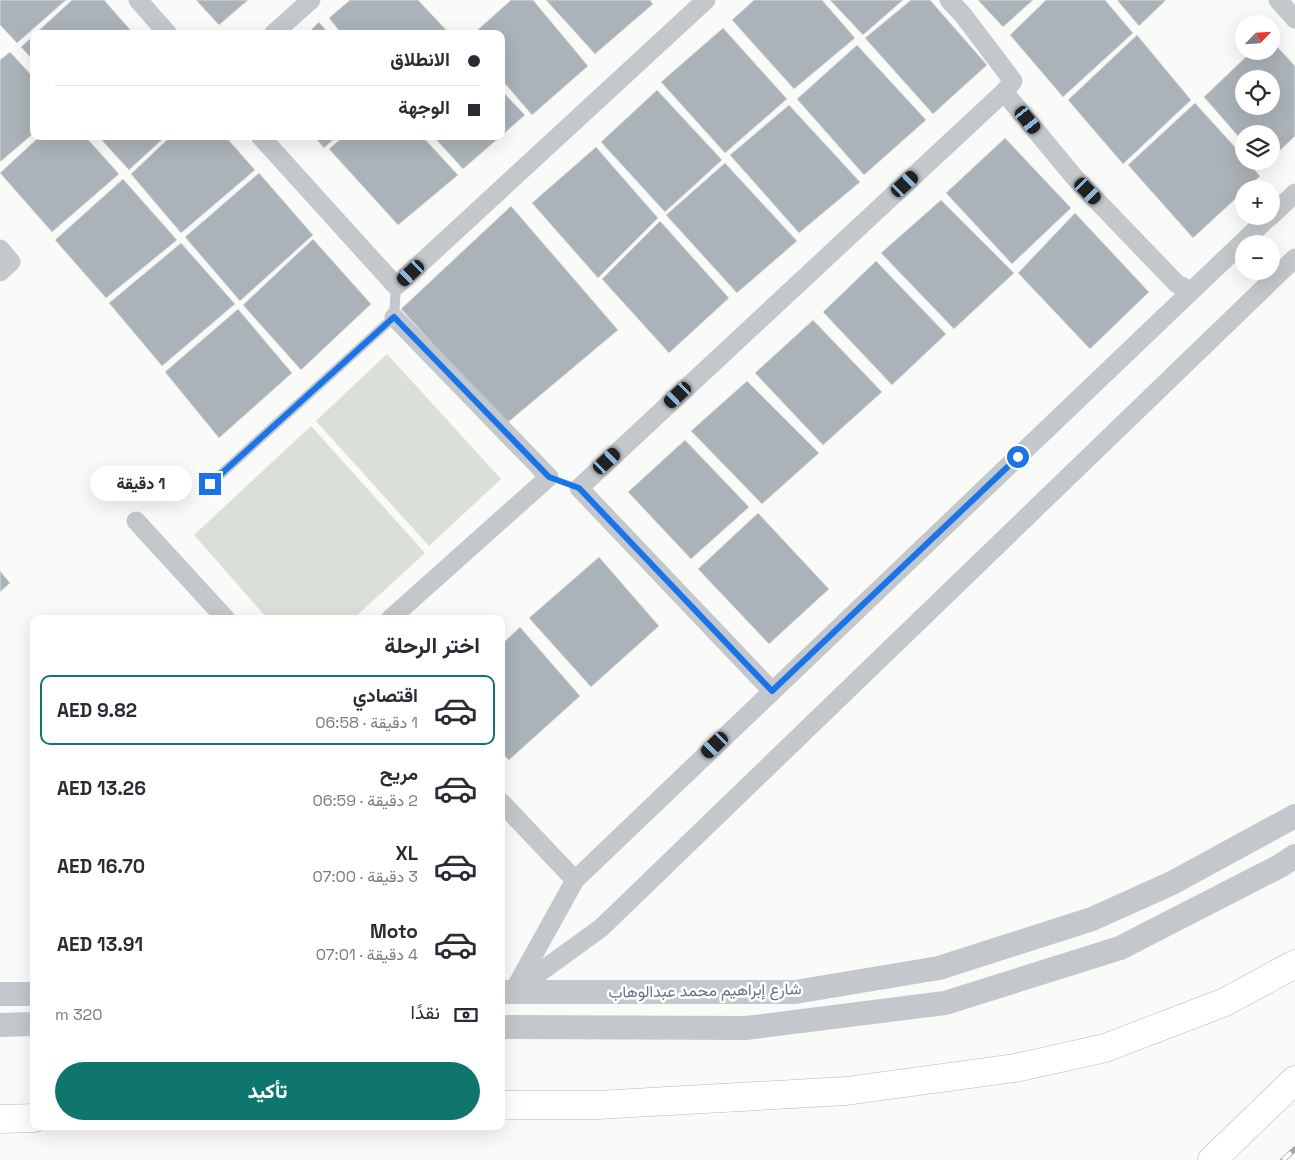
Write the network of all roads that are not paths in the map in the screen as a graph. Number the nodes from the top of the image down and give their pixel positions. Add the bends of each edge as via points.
1 (138, 0) edge
2 (311, 0) edge
3 (706, 0) edge
4 (949, 0) edge
5 (1278, 0) edge
6 (1295, 19) edge
7 (164, 30) edge
8 (277, 30) edge
9 (1004, 92) junction
10 (264, 140) edge
11 (1295, 193) edge
12 (1280, 207) edge
13 (1261, 225) edge
14 (0, 249) edge
15 (1295, 258) edge
16 (0, 272) edge
17 (396, 286) junction
18 (1191, 291) junction
19 (394, 317) junction
20 (549, 477) junction
21 (210, 484) dead end
22 (579, 488) junction
23 (136, 521) dead end
24 (222, 615) edge
25 (394, 615) edge
26 (772, 691) junction
27 (505, 806) edge
28 (1295, 816) edge
29 (1295, 856) edge
30 (575, 880) junction
31 (1295, 964) edge
32 (507, 992) edge
33 (0, 994) edge
34 (30, 994) edge
35 (30, 1024) edge
36 (0, 1025) edge
37 (505, 1027) edge
38 (1295, 1080) edge
39 (505, 1105) edge
40 (30, 1118) edge
41 (0, 1119) edge
42 (1212, 1160) edge

1 - 7 street
2 - 8 street
3 - 17 street
4 - 9 street via 1013,81
5 - 6 street
9 - 18 street via 1075,178 1178,284
9 - 22 street
10 - 17 street
11 - 12 street
13 - 18 street
14 - 16 street via 12,262
15 - 32 street via 601,928
17 - 19 lane
18 - 26 street
19 - 20 street
19 - 21 lane
20 - 22 street
20 - 25 street
22 - 26 street
23 - 24 street
26 - 30 street
27 - 30 street
28 - 32 street, شارع إبراهيم محمد عبدالوهاب via 1172,883 1092,919 939,968 795,992
29 - 37 street via 1120,948 945,1003 746,1028
30 - 32 street
31 - 39 highway via 1224,1002 1105,1048 1014,1068 846,1091 597,1105
33 - 34 street
35 - 36 street
38 - 42 highway
40 - 41 highway

